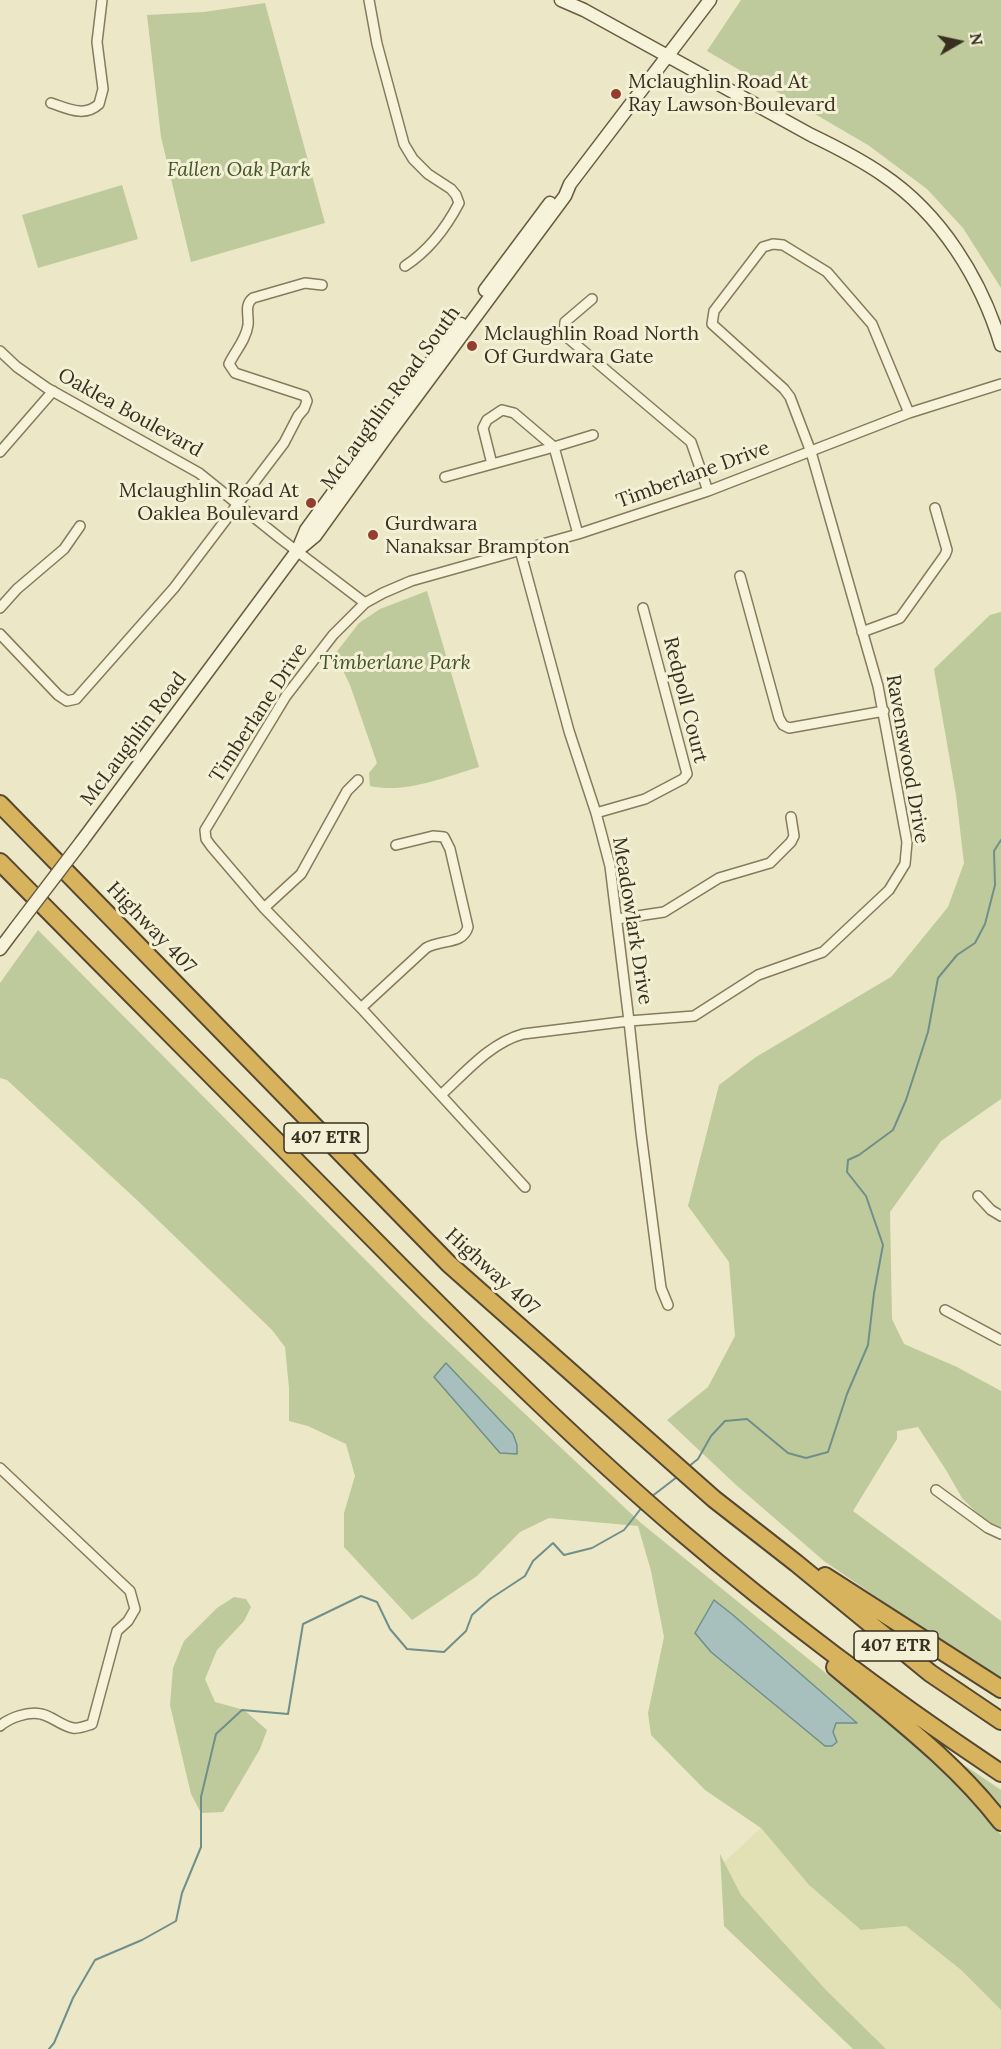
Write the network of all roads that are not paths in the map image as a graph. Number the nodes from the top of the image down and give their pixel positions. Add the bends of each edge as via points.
1 (102, 0) edge
2 (369, 0) edge
3 (561, 0) edge
4 (710, 0) edge
5 (666, 57) junction
6 (51, 103) dead end
7 (405, 266) dead end
8 (322, 285) dead end
9 (592, 299) dead end
10 (1001, 345) edge
11 (0, 351) edge
12 (1001, 384) edge
13 (53, 390) junction
14 (909, 413) junction
15 (593, 435) dead end
16 (554, 447) junction
17 (0, 452) edge
18 (811, 452) junction
19 (492, 464) junction
20 (445, 477) dead end
21 (708, 490) junction
22 (237, 504) junction
23 (935, 508) dead end
24 (80, 526) dead end
25 (578, 534) junction
26 (520, 550) junction
27 (297, 551) junction
28 (740, 576) dead end
29 (365, 603) junction
30 (0, 608) edge
31 (644, 608) dead end
32 (862, 632) junction
33 (0, 634) edge
34 (884, 711) junction
35 (358, 780) dead end
36 (0, 804) edge
37 (596, 813) junction
38 (791, 817) dead end
39 (396, 845) dead end
40 (0, 862) edge
41 (264, 908) junction
42 (617, 919) junction
43 (0, 949) edge
44 (361, 1008) junction
45 (629, 1020) junction
46 (441, 1095) junction
47 (525, 1187) dead end
48 (978, 1196) dead end
49 (1001, 1216) edge
50 (668, 1305) dead end
51 (945, 1310) dead end
52 (1001, 1340) edge
53 (0, 1468) edge
54 (936, 1490) dead end
55 (1001, 1534) edge
56 (796, 1563) junction
57 (807, 1635) junction
58 (1001, 1689) edge
59 (1001, 1721) edge
60 (0, 1726) edge
61 (1001, 1773) edge
62 (1001, 1822) edge

1 - 6 street via 97,42 103,89 99,104 85,112
2 - 7 street via 404,144 428,174 452,189 459,203 428,248
3 - 5 street
4 - 5 street, McLaughlin Road South
5 - 10 street via 849,154 909,196 930,215 972,276
5 - 27 street, McLaughlin Road South via 315,536
8 - 22 street via 305,283 253,298 247,305 248,328 229,364 231,369 297,392 307,401 284,443
9 - 21 street via 565,322 564,332 691,442
11 - 13 street, Oaklea Boulevard
12 - 14 street, Timberlane Drive
13 - 17 street
13 - 22 street, Oaklea Boulevard via 199,473
14 - 18 street, Timberlane Drive
14 - 18 street, Ravenswood Drive via 872,324 827,272 783,245 763,247 714,311 712,324 784,388
15 - 16 street
16 - 19 street
16 - 19 street via 514,413 502,410 489,418 483,428
16 - 25 street
18 - 21 street, Timberlane Drive
18 - 32 street, Ravenswood Drive
19 - 20 street
21 - 25 street, Timberlane Drive
22 - 27 street, Oaklea Boulevard
22 - 33 street via 174,588 76,699 67,701 58,695
23 - 32 street via 945,555 900,618
24 - 30 street via 64,549
25 - 26 street, Timberlane Drive
26 - 29 street, Timberlane Drive via 411,581
26 - 37 street, Meadowlark Drive via 569,731
27 - 29 street, Oaklea Boulevard
27 - 43 street, McLaughlin Road, bridge
28 - 34 street via 783,725 789,728
29 - 41 street, Timberlane Drive via 329,640 286,696 205,830 211,846
31 - 37 street, Redpoll Court via 687,774 645,799
32 - 34 street, Ravenswood Drive
34 - 45 street, Ravenswood Drive via 906,842 905,864 889,890 823,952 758,975 694,1016
35 - 41 street via 347,791 301,874
36 - 56 highway, Highway 407 / 407 ETR via 449,1264 714,1499
37 - 42 street, Meadowlark Drive via 610,866
38 - 42 street via 794,836 770,863 719,878 664,912
39 - 44 street via 444,837 468,927 461,938 426,948
40 - 57 highway, 407 ETR via 506,1372 681,1532
41 - 44 street, Timberlane Drive
42 - 45 street, Meadowlark Drive
44 - 46 street, Timberlane Drive
45 - 46 street, Ravenswood Drive via 507,1038
45 - 50 street, Meadowlark Drive via 661,1288
46 - 47 street, Timberlane Drive
48 - 49 street
51 - 52 street
53 - 60 street via 130,1592 135,1609 117,1631 92,1724 75,1729 42,1714 7,1720
54 - 55 street
56 - 58 highway via 821,1573
56 - 59 highway, Highway 407 / 407 ETR via 930,1673
57 - 61 highway, 407 ETR
57 - 62 highway via 820,1654 951,1765

